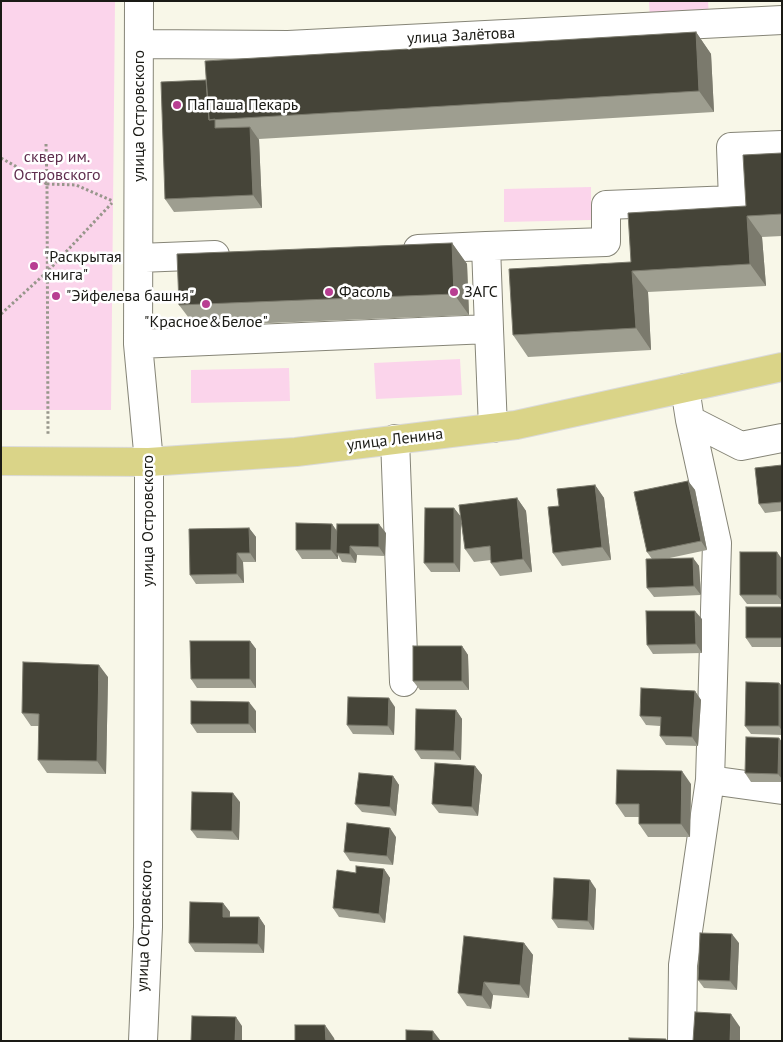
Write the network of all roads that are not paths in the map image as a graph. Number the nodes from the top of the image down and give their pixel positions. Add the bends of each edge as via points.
1 (139, 1) edge
2 (719, 13) edge
3 (782, 20) edge
4 (140, 44) junction
5 (782, 145) edge
6 (486, 246) junction
7 (397, 249) edge
8 (238, 254) edge
9 (139, 258) junction
10 (489, 329) junction
11 (138, 344) junction
12 (782, 366) edge
13 (685, 388) junction
14 (690, 420) junction
15 (493, 428) junction
16 (782, 438) edge
17 (395, 439) junction
18 (1, 461) edge
19 (149, 462) junction
20 (404, 682) dead end
21 (710, 780) junction
22 (782, 790) edge
23 (143, 1008) junction
24 (133, 1041) edge
25 (143, 1041) edge
26 (682, 1041) edge

1 - 4 street, улица Островского
2 - 3 street, улица Залётова
2 - 4 street, улица Залётова via 288,45
4 - 9 street, улица Островского via 126,201
5 - 6 street via 731,147 733,200 606,205 606,242
6 - 7 street
6 - 10 street
8 - 9 street
9 - 11 street, улица Островского
10 - 11 street
10 - 15 street
11 - 19 street, улица Островского
12 - 13 main road, улица Ленина
13 - 14 street
13 - 15 main road, улица Ленина
14 - 16 street via 741,446
14 - 21 street via 717,543
15 - 17 main road, улица Ленина
17 - 19 main road, улица Ленина via 296,452
17 - 20 street
18 - 19 main road, улица Ленина
19 - 23 street, улица Островского via 148,927
21 - 22 street
21 - 26 street via 683,965
23 - 24 street
23 - 25 street, улица Островского

